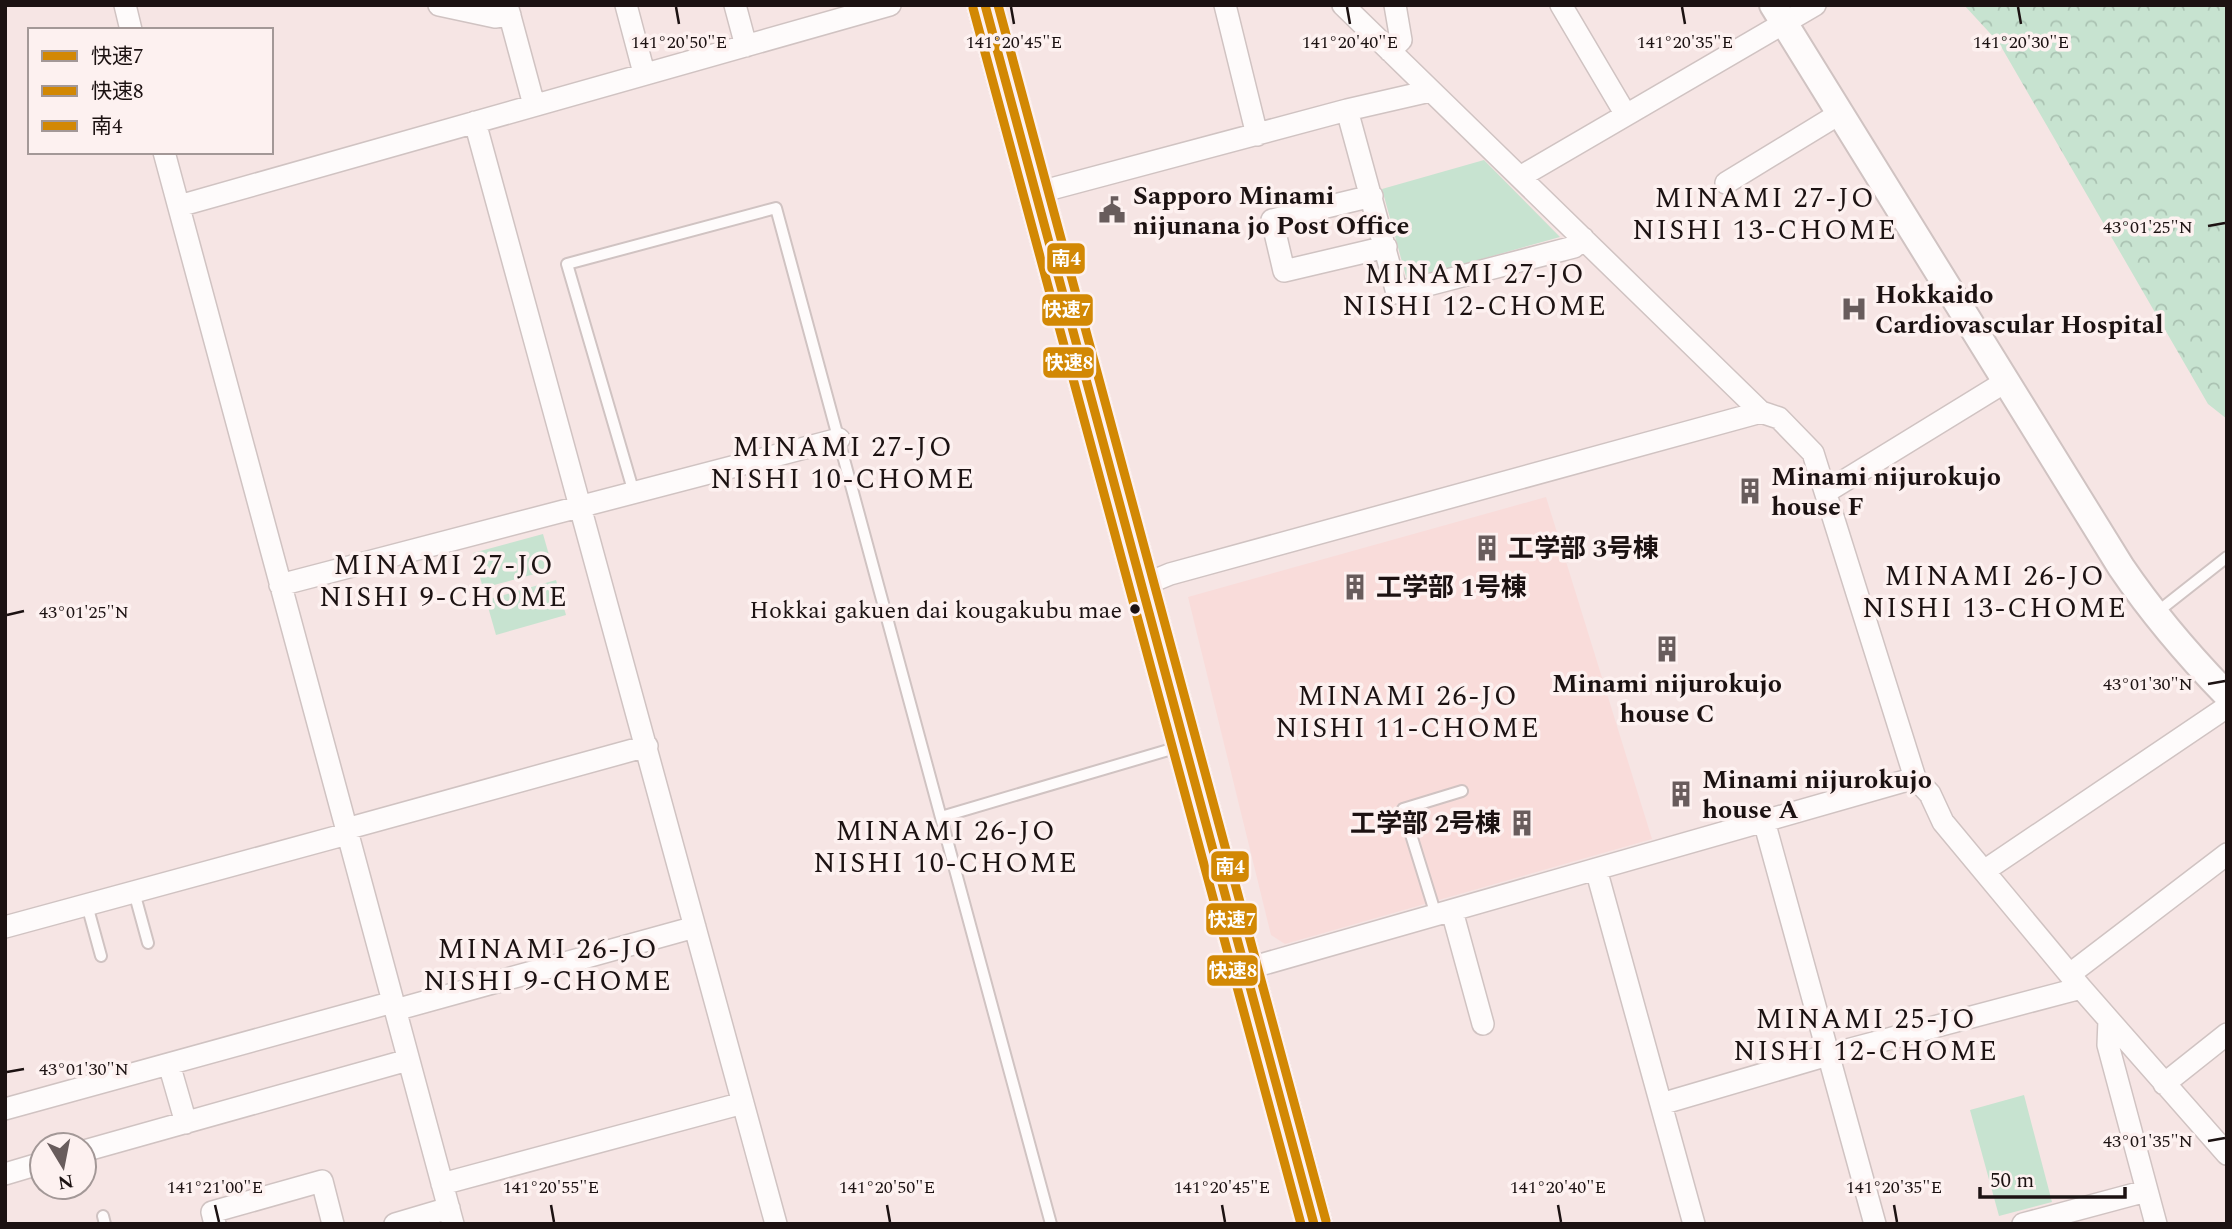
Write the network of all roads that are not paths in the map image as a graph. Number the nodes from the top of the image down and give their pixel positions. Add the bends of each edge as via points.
1 (125, 5) edge
2 (439, 5) edge
3 (626, 5) edge
4 (735, 5) edge
5 (890, 5) edge
6 (985, 5) edge
7 (1225, 5) edge
8 (1343, 5) edge
9 (1395, 5) edge
10 (1562, 5) edge
11 (1815, 5) edge
12 (508, 10) edge
13 (1779, 14) edge
14 (131, 28) edge
15 (746, 47) junction
16 (1390, 51) junction
17 (644, 73) junction
18 (1430, 91) junction
19 (534, 106) junction
20 (1348, 110) junction
21 (1839, 114) junction
22 (1626, 115) junction
23 (475, 122) junction
24 (1256, 135) junction
25 (165, 154) edge
26 (1520, 177) junction
27 (1726, 183) dead end
28 (1036, 193) junction
29 (1372, 196) junction
30 (179, 206) junction
31 (1583, 238) junction
32 (1386, 247) junction
33 (2005, 382) junction
34 (1761, 412) junction
35 (839, 439) junction
36 (1826, 492) junction
37 (635, 493) junction
38 (581, 507) junction
39 (2227, 557) edge
40 (280, 585) junction
41 (1141, 586) junction
42 (2154, 614) junction
43 (2227, 695) edge
44 (2227, 707) edge
45 (647, 746) junction
46 (1184, 746) junction
47 (1915, 778) junction
48 (1462, 791) dead end
49 (940, 817) junction
50 (1764, 821) junction
51 (346, 832) junction
52 (2227, 854) edge
53 (1596, 869) junction
54 (1984, 871) junction
55 (134, 892) junction
56 (88, 905) junction
57 (1444, 913) junction
58 (5, 927) edge
59 (695, 927) junction
60 (148, 943) dead end
61 (101, 956) dead end
62 (1246, 970) junction
63 (2076, 981) junction
64 (394, 1006) junction
65 (2109, 1020) junction
66 (1483, 1024) dead end
67 (2227, 1034) edge
68 (1828, 1055) junction
69 (408, 1060) junction
70 (169, 1064) junction
71 (2164, 1084) junction
72 (743, 1103) junction
73 (1661, 1104) junction
74 (5, 1109) edge
75 (186, 1123) junction
76 (98, 1148) edge
77 (2227, 1154) edge
78 (28, 1167) edge
79 (5, 1174) edge
80 (442, 1184) junction
81 (2146, 1191) junction
82 (451, 1216) edge
83 (215, 1224) edge
84 (333, 1224) edge
85 (395, 1224) edge
86 (776, 1224) edge
87 (1051, 1224) edge
88 (1314, 1224) edge
89 (1694, 1224) edge
90 (1875, 1224) edge
91 (2023, 1224) edge
92 (2156, 1224) edge

1 - 14 street
2 - 12 street via 495,17
3 - 17 street
4 - 15 street
5 - 15 street
6 - 28 highway
7 - 24 street
8 - 16 street
9 - 16 street via 1401,40
10 - 22 street
11 - 13 street
12 - 19 street
13 - 21 street
13 - 22 street
15 - 17 street
16 - 18 street
17 - 19 street
18 - 20 street
18 - 26 street
19 - 23 street
20 - 24 street
20 - 29 street
21 - 27 street
21 - 33 street
22 - 26 street
23 - 30 street
23 - 38 street
24 - 28 street
25 - 30 street
26 - 31 street
28 - 41 highway
29 - 32 street
29 - 32 street via 1272,220 1284,271
30 - 40 street
31 - 32 street via 1574,247 1398,293
31 - 34 street
33 - 36 street
33 - 42 street
34 - 36 street via 1779,418 1813,453
34 - 41 street
35 - 37 street
35 - 37 lane via 776,208 567,264
35 - 49 lane
36 - 47 street
37 - 38 street
38 - 40 street
38 - 45 street
39 - 42 lane
40 - 51 street
41 - 46 highway
42 - 43 street
44 - 54 street
45 - 51 street
45 - 59 street
46 - 49 lane
46 - 62 highway
47 - 50 street
47 - 54 street via 1930,794 1943,822
48 - 57 lane via 1403,809
49 - 87 lane
50 - 53 street
50 - 68 street
51 - 55 street
51 - 64 street
52 - 63 street
53 - 57 street
53 - 73 street
54 - 63 street
55 - 56 street
55 - 60 lane
56 - 58 street
56 - 61 lane
57 - 62 street
57 - 66 street
59 - 64 street
59 - 72 street
62 - 88 highway
63 - 65 street
63 - 68 street
64 - 69 street
64 - 70 street
65 - 71 street
65 - 81 street via 2108,1045
67 - 71 street
68 - 73 street
68 - 90 street
69 - 75 street
69 - 80 street
70 - 74 street
70 - 75 street
71 - 77 street
72 - 80 street
72 - 86 street
73 - 89 street
75 - 76 street
78 - 79 street
80 - 82 street
81 - 91 street
81 - 92 street
82 - 85 street
83 - 84 street via 212,1212 322,1181

